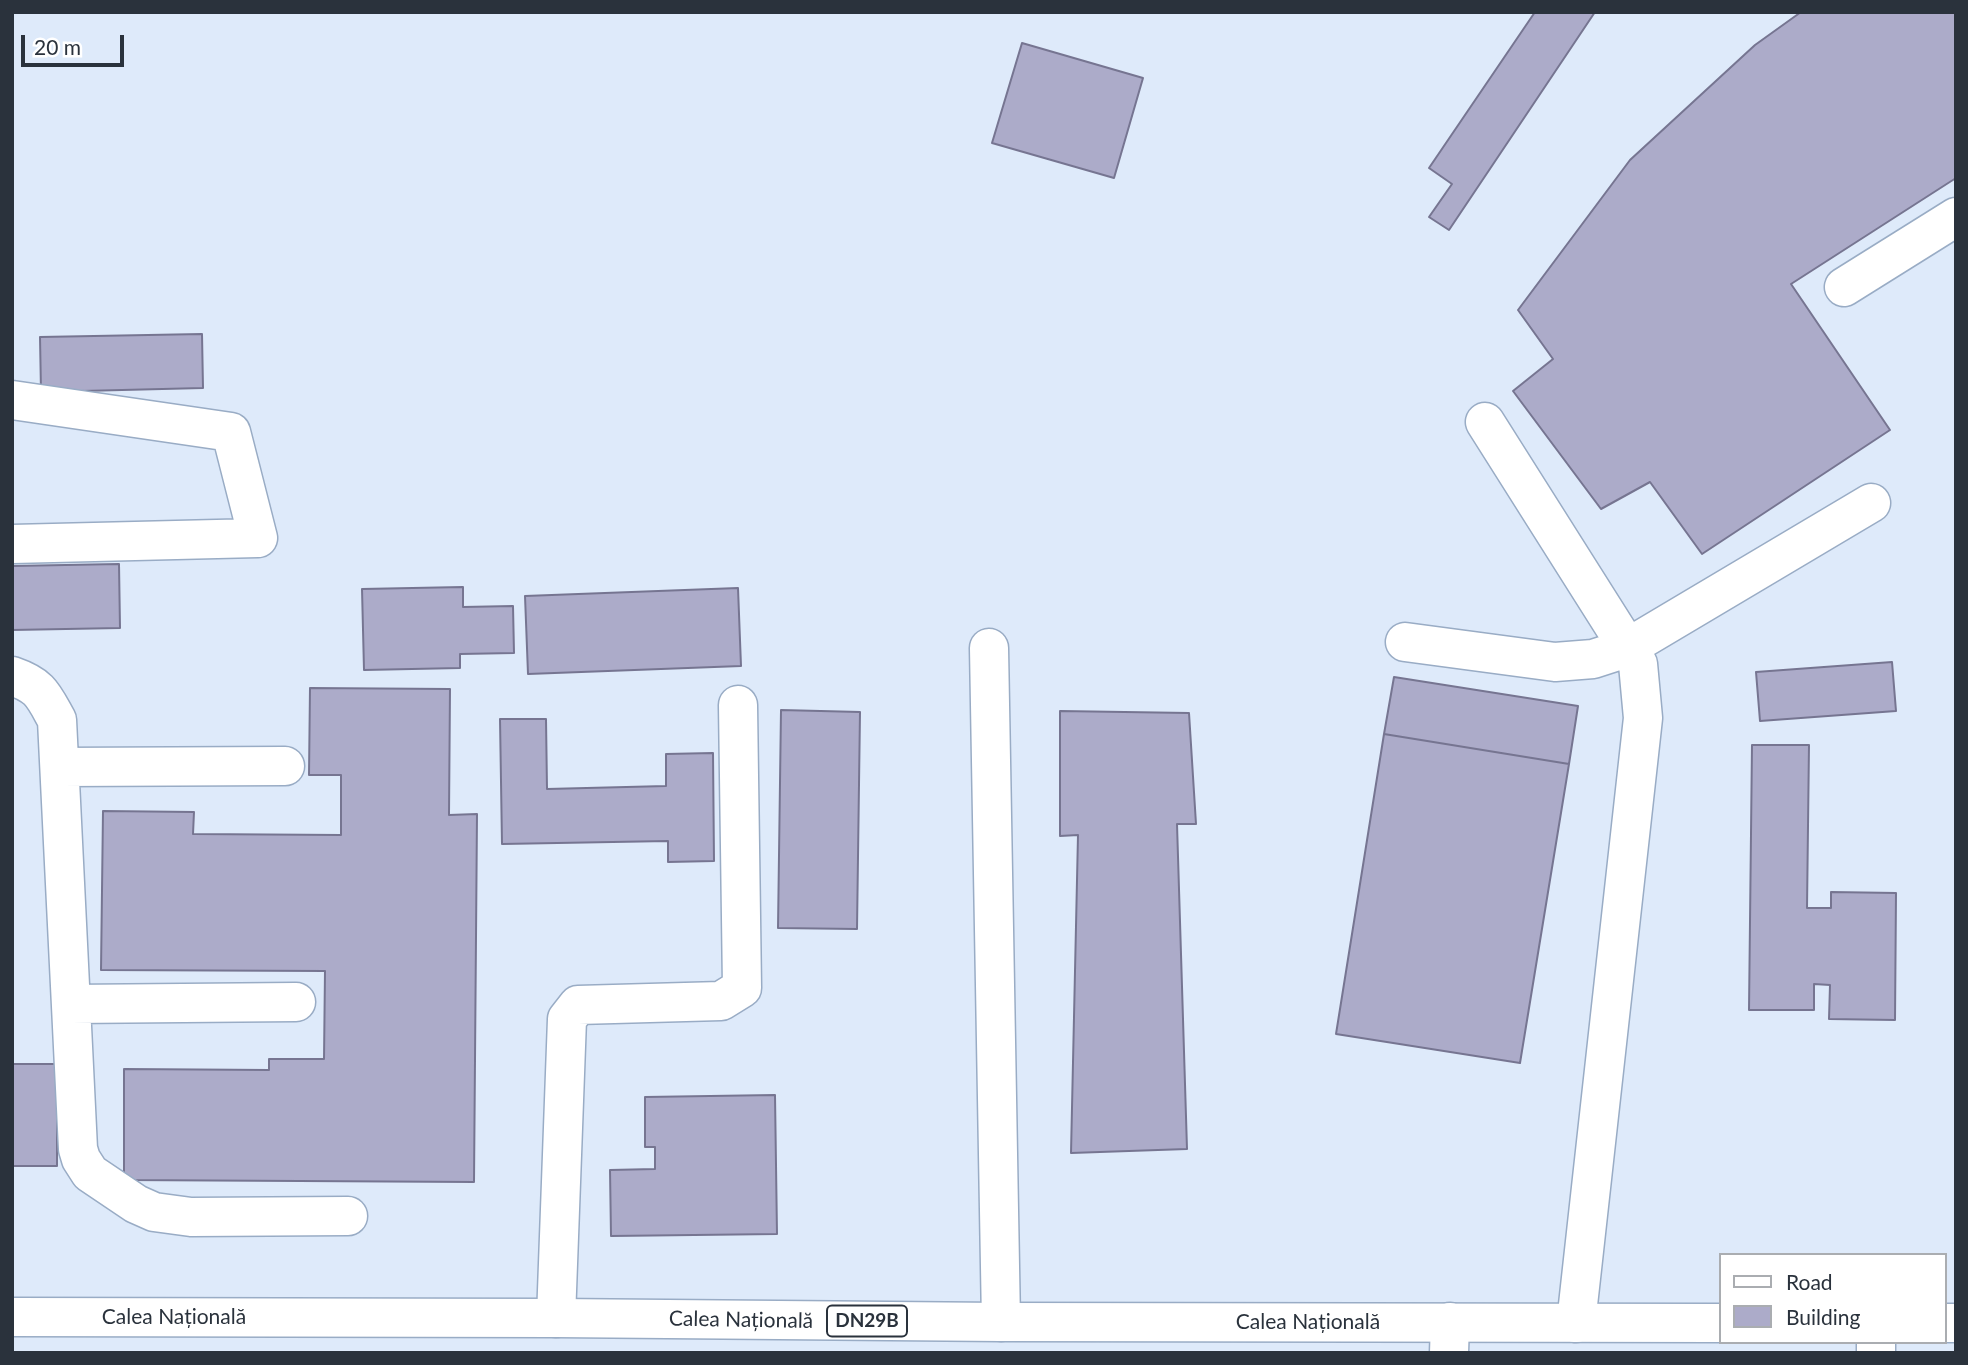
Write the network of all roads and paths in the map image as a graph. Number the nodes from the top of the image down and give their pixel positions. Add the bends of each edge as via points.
1 (1956, 217) edge
2 (1844, 287) dead end
3 (12, 400) edge
4 (1485, 422) dead end
5 (1871, 503) dead end
6 (12, 544) edge
7 (1405, 642) dead end
8 (989, 648) dead end
9 (1627, 648) junction
10 (12, 676) edge
11 (738, 705) dead end
12 (285, 766) dead end
13 (60, 767) junction
14 (296, 1002) dead end
15 (71, 1003) junction
16 (348, 1216) dead end
17 (12, 1317) edge
18 (556, 1318) junction
19 (1001, 1322) junction
20 (1576, 1323) junction
21 (1720, 1323) edge
22 (1449, 1338) edge

1 - 2 main road
3 - 6 main road via 230,432 258,538
4 - 9 main road
5 - 9 main road
7 - 9 main road via 1555,662 1593,659
8 - 19 main road
9 - 20 main road via 1638,664 1643,718
10 - 13 main road via 29,682 44,695 57,720
11 - 18 main road via 742,988 721,1001 578,1004 567,1019
12 - 13 main road
13 - 15 main road
14 - 15 main road
15 - 16 main road via 78,1149 90,1173 154,1212 191,1217
17 - 18 main road, Calea Națională / DN29B
18 - 19 main road, Calea Națională / DN29B
19 - 22 main road, Calea Națională / DN29B
20 - 21 main road, Calea Națională / DN29B
20 - 22 main road, Calea Națională / DN29B

